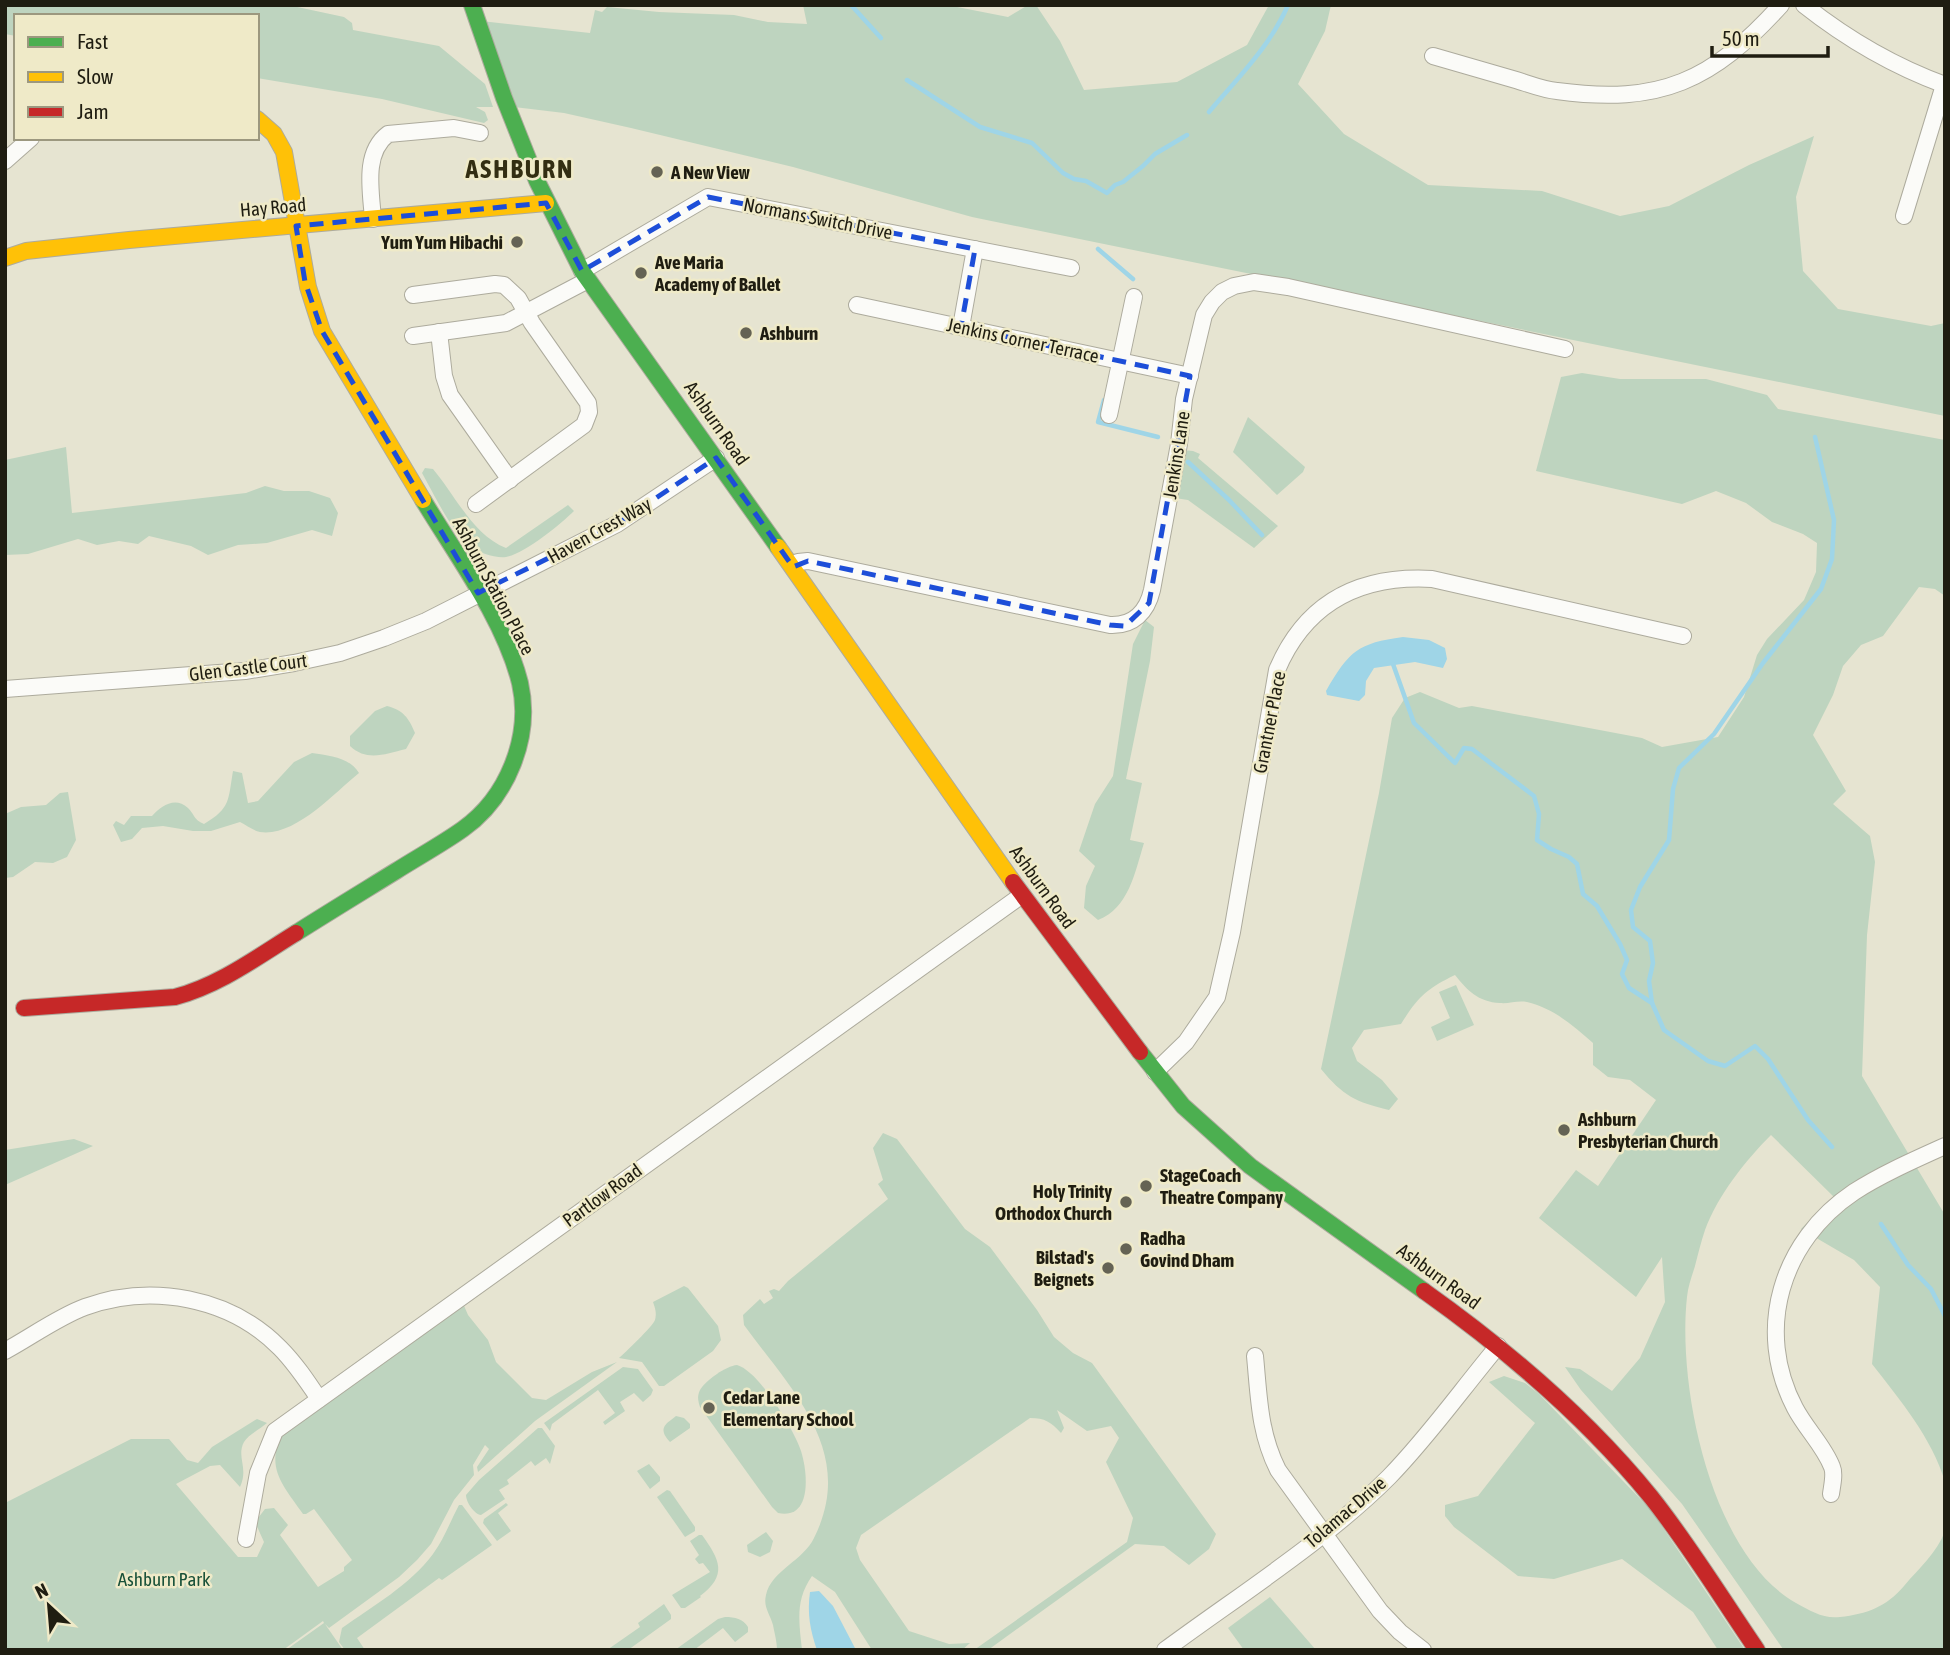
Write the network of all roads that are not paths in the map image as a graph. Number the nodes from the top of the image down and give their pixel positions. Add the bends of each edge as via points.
1 (472, 5) edge
2 (1781, 5) edge
3 (1804, 5) edge
4 (1433, 56) dead end
5 (1944, 85) edge
6 (259, 121) edge
7 (480, 133) dead end
8 (29, 140) edge
9 (5, 161) edge
10 (546, 203) junction
11 (1905, 216) dead end
12 (373, 219) junction
13 (296, 226) junction
14 (975, 249) junction
15 (5, 258) edge
16 (1071, 268) dead end
17 (585, 275) junction
18 (413, 295) dead end
19 (1134, 297) dead end
20 (857, 305) dead end
21 (526, 312) junction
22 (961, 327) junction
23 (439, 332) junction
24 (413, 336) dead end
25 (1565, 349) dead end
26 (1122, 361) junction
27 (1189, 376) junction
28 (1109, 415) dead end
29 (716, 458) junction
30 (510, 480) junction
31 (477, 504) dead end
32 (793, 567) junction
33 (478, 593) junction
34 (1683, 636) dead end
35 (5, 689) edge
36 (1022, 895) junction
37 (24, 1008) dead end
38 (1155, 1073) junction
39 (1945, 1146) edge
40 (1498, 1346) junction
41 (5, 1351) edge
42 (1255, 1356) dead end
43 (319, 1399) junction
44 (1831, 1494) dead end
45 (1323, 1534) junction
46 (246, 1539) dead end
47 (1165, 1650) edge
48 (1423, 1650) edge
49 (1757, 1650) edge

1 - 10 main road, Ashburn Road
2 - 4 street via 1753,37 1721,61 1683,83 1653,92 1556,91
3 - 5 street via 1861,46
5 - 11 street
6 - 13 main road, Ashburn Station Place via 284,152
7 - 12 street via 454,128 388,134 380,141 371,167
8 - 9 street
10 - 12 main road, Hay Road
10 - 17 main road, Ashburn Road
12 - 13 main road, Hay Road
13 - 15 main road, Hay Road via 26,251
13 - 33 main road, Ashburn Station Place via 305,282 322,331
14 - 16 street, Normans Switch Drive
14 - 17 street, Normans Switch Drive via 708,197
14 - 22 street
17 - 21 street, Normans Switch Drive
17 - 29 main road, Ashburn Road
18 - 21 street via 504,285
19 - 26 street
20 - 22 street, Jenkins Corner Terrace
21 - 23 street, Normans Switch Drive via 506,323
21 - 30 street via 588,403 589,412 584,425
22 - 26 street, Jenkins Corner Terrace
23 - 24 street, Normans Switch Drive
23 - 30 street via 450,395
25 - 27 street, Jenkins Lane via 1288,287 1247,283 1222,292 1212,302
26 - 27 street, Jenkins Corner Terrace
26 - 28 street
27 - 32 street, Jenkins Lane via 1149,603 1125,626 808,561
29 - 32 main road, Ashburn Road
29 - 33 street, Haven Crest Way via 617,524
30 - 31 street
32 - 36 main road, Ashburn Road
33 - 35 street, Glen Castle Court via 384,638 294,663 245,671
33 - 37 main road, Ashburn Station Place via 510,653 523,702 519,749 499,793 484,812 197,991 165,998
34 - 38 street, Grantner Place via 1418,578 1380,581 1356,589 1315,614 1288,647 1277,670 1217,997 1186,1042
36 - 38 main road, Ashburn Road
36 - 43 street, Partlow Road
38 - 40 main road, Ashburn Road via 1183,1106 1250,1166
39 - 44 street via 1865,1186 1832,1209 1805,1239 1781,1287 1775,1314 1781,1370 1795,1408 1834,1469
40 - 45 street, Tolamac Drive via 1406,1459
40 - 49 main road, Ashburn Road via 1565,1406 1649,1494
41 - 43 street via 83,1308 109,1300 136,1296 187,1299 212,1306 258,1330 296,1366
42 - 45 street via 1268,1450
43 - 46 street, Partlow Road via 275,1431 258,1474
45 - 47 street, Tolamac Drive
45 - 48 street via 1380,1611

